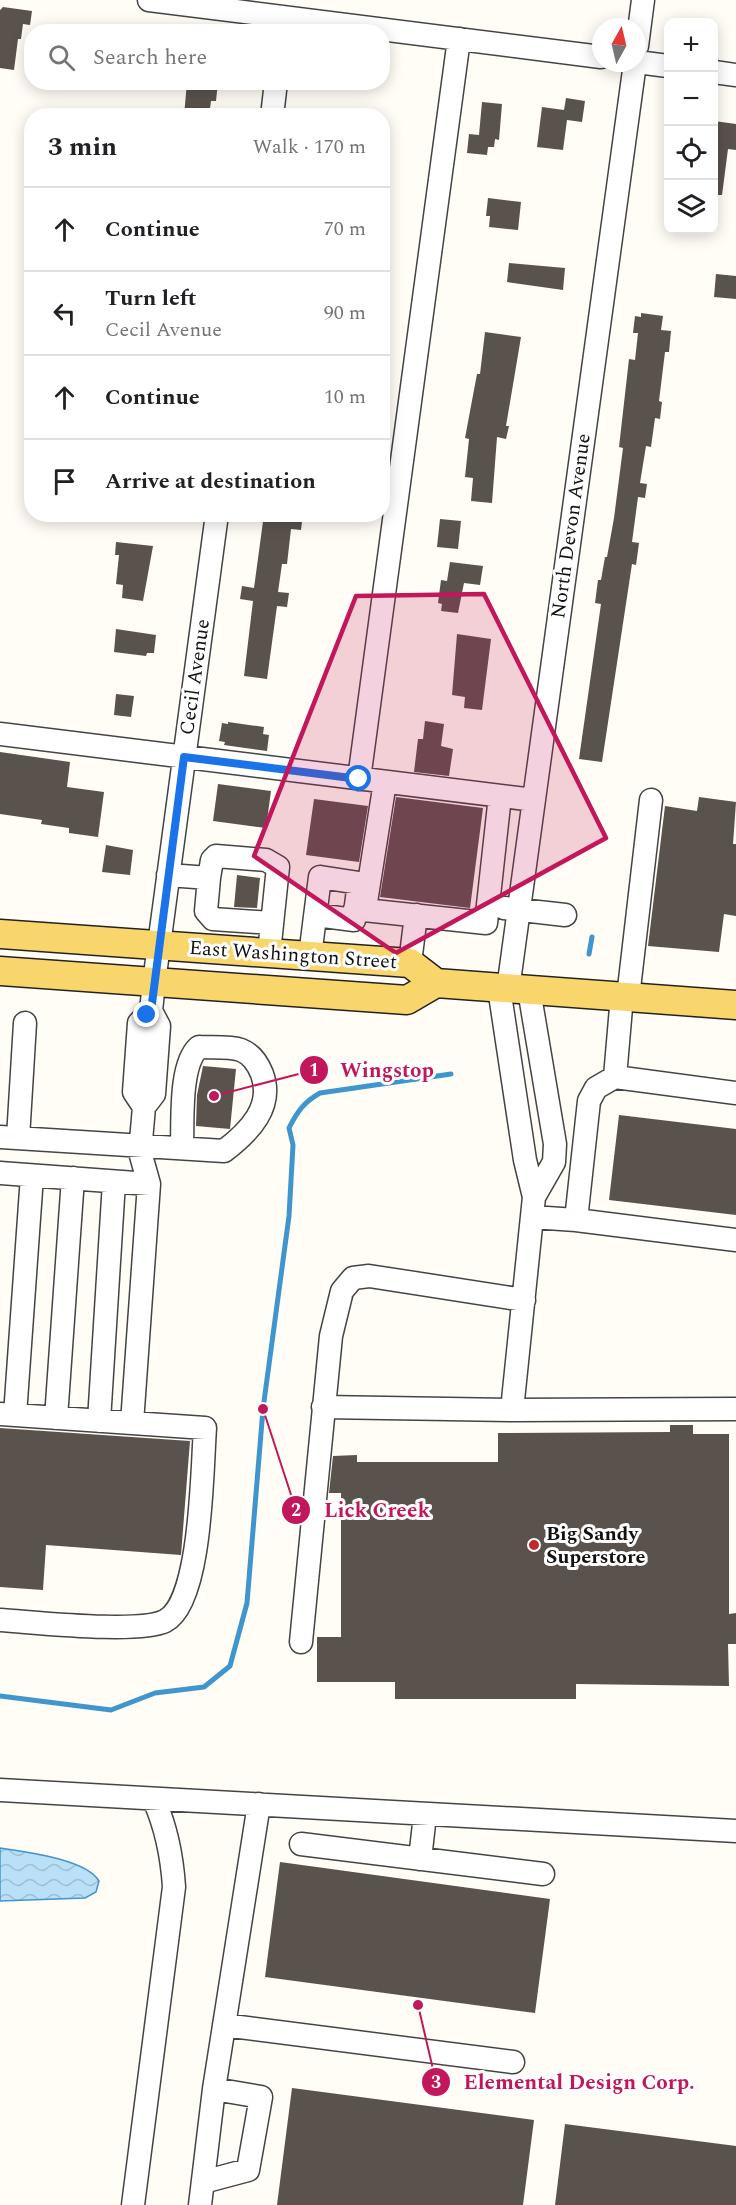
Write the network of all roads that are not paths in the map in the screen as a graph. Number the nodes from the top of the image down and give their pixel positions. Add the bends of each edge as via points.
1 (149, 0) edge
2 (643, 0) edge
3 (285, 16) edge
4 (641, 18) edge
5 (346, 24) edge
6 (390, 30) edge
7 (459, 39) junction
8 (592, 56) edge
9 (646, 64) edge
10 (664, 66) edge
11 (635, 72) edge
12 (718, 73) edge
13 (736, 75) edge
14 (275, 90) edge
15 (273, 108) edge
16 (216, 522) edge
17 (0, 734) edge
18 (184, 757) junction
19 (359, 779) junction
20 (386, 782) junction
21 (500, 795) junction
22 (534, 800) junction
23 (651, 800) dead end
24 (168, 874) junction
25 (209, 878) junction
26 (488, 906) junction
27 (360, 909) junction
28 (519, 909) junction
29 (315, 915) junction
30 (416, 915) junction
31 (565, 915) dead end
32 (271, 923) junction
33 (0, 934) edge
34 (158, 945) junction
35 (269, 953) junction
36 (310, 956) junction
37 (410, 963) junction
38 (0, 971) edge
39 (154, 982) junction
40 (436, 983) junction
41 (512, 989) junction
42 (625, 997) junction
43 (736, 1005) edge
44 (25, 1023) dead end
45 (615, 1077) junction
46 (736, 1093) edge
47 (9, 1137) edge
48 (141, 1145) junction
49 (182, 1148) junction
50 (0, 1173) edge
51 (32, 1176) junction
52 (73, 1178) junction
53 (114, 1182) junction
54 (148, 1184) junction
55 (533, 1207) junction
56 (576, 1220) junction
57 (736, 1240) edge
58 (524, 1300) junction
59 (323, 1407) junction
60 (736, 1409) edge
61 (512, 1410) junction
62 (8, 1415) edge
63 (56, 1418) junction
64 (99, 1421) junction
65 (132, 1423) junction
66 (0, 1620) edge
67 (301, 1642) dead end
68 (0, 1790) edge
69 (154, 1800) junction
70 (259, 1804) junction
71 (425, 1815) junction
72 (736, 1831) edge
73 (301, 1844) dead end
74 (420, 1859) junction
75 (543, 1874) dead end
76 (224, 2025) junction
77 (513, 2062) dead end
78 (214, 2089) junction
79 (202, 2182) junction
80 (133, 2205) edge
81 (200, 2205) edge

1 - 3 street
2 - 4 street
3 - 5 street
6 - 7 street
7 - 8 street
7 - 19 street
9 - 10 street
11 - 22 street, North Devon Avenue
12 - 13 street
14 - 15 street
16 - 18 street, Cecil Avenue
17 - 18 street
18 - 19 street
18 - 24 street, Cecil Avenue
19 - 20 street
20 - 21 street
20 - 27 street
21 - 22 street
21 - 26 street
22 - 28 street, North Devon Avenue
23 - 42 street
24 - 25 street
24 - 34 street, Cecil Avenue
25 - 32 street via 207,916
25 - 32 street via 216,856 273,863 278,867
26 - 28 street
26 - 30 street via 486,923
27 - 29 street via 354,920
27 - 29 street via 359,883 320,877
27 - 30 street
28 - 31 street
28 - 41 street, North Devon Avenue
29 - 36 street
30 - 37 street
32 - 35 street
33 - 34 main road, East Washington Street
34 - 35 main road, East Washington Street
34 - 39 street, Cecil Avenue
35 - 36 main road, East Washington Street
36 - 37 main road, East Washington Street
37 - 40 main road, East Washington Street
38 - 39 main road, East Washington Street
39 - 40 main road, East Washington Street via 407,1000
39 - 48 street, Cecil Avenue via 151,1011 139,1023 134,1092 144,1107
40 - 41 main road
41 - 42 main road
41 - 55 street via 525,1160
41 - 55 street via 555,1144 554,1161
42 - 43 main road
42 - 45 street
44 - 47 street
45 - 46 street
45 - 56 street via 596,1088 589,1101
47 - 48 street
48 - 49 street
48 - 54 street
49 - 49 street via 224,1150 255,1122 266,1097 266,1084 253,1058 241,1050 199,1047 191,1054
50 - 51 street
51 - 52 street
51 - 62 street
52 - 53 street
52 - 63 street
53 - 54 street
53 - 64 street
54 - 65 street
55 - 56 street
55 - 58 street
56 - 57 street
58 - 59 street via 369,1276 353,1278 342,1291 331,1336
58 - 61 street
59 - 61 street
59 - 67 street
60 - 61 street
62 - 63 street
63 - 64 street
64 - 65 street
65 - 66 street via 205,1428 192,1570 185,1597 175,1613 165,1621 137,1627
68 - 69 street
69 - 70 street
69 - 80 street via 164,1822 174,1887
70 - 71 street
70 - 76 street
71 - 72 street
71 - 74 street
73 - 74 street
74 - 75 street
76 - 77 street
76 - 78 street
78 - 79 street
78 - 79 street via 261,2097 248,2170
79 - 81 street

